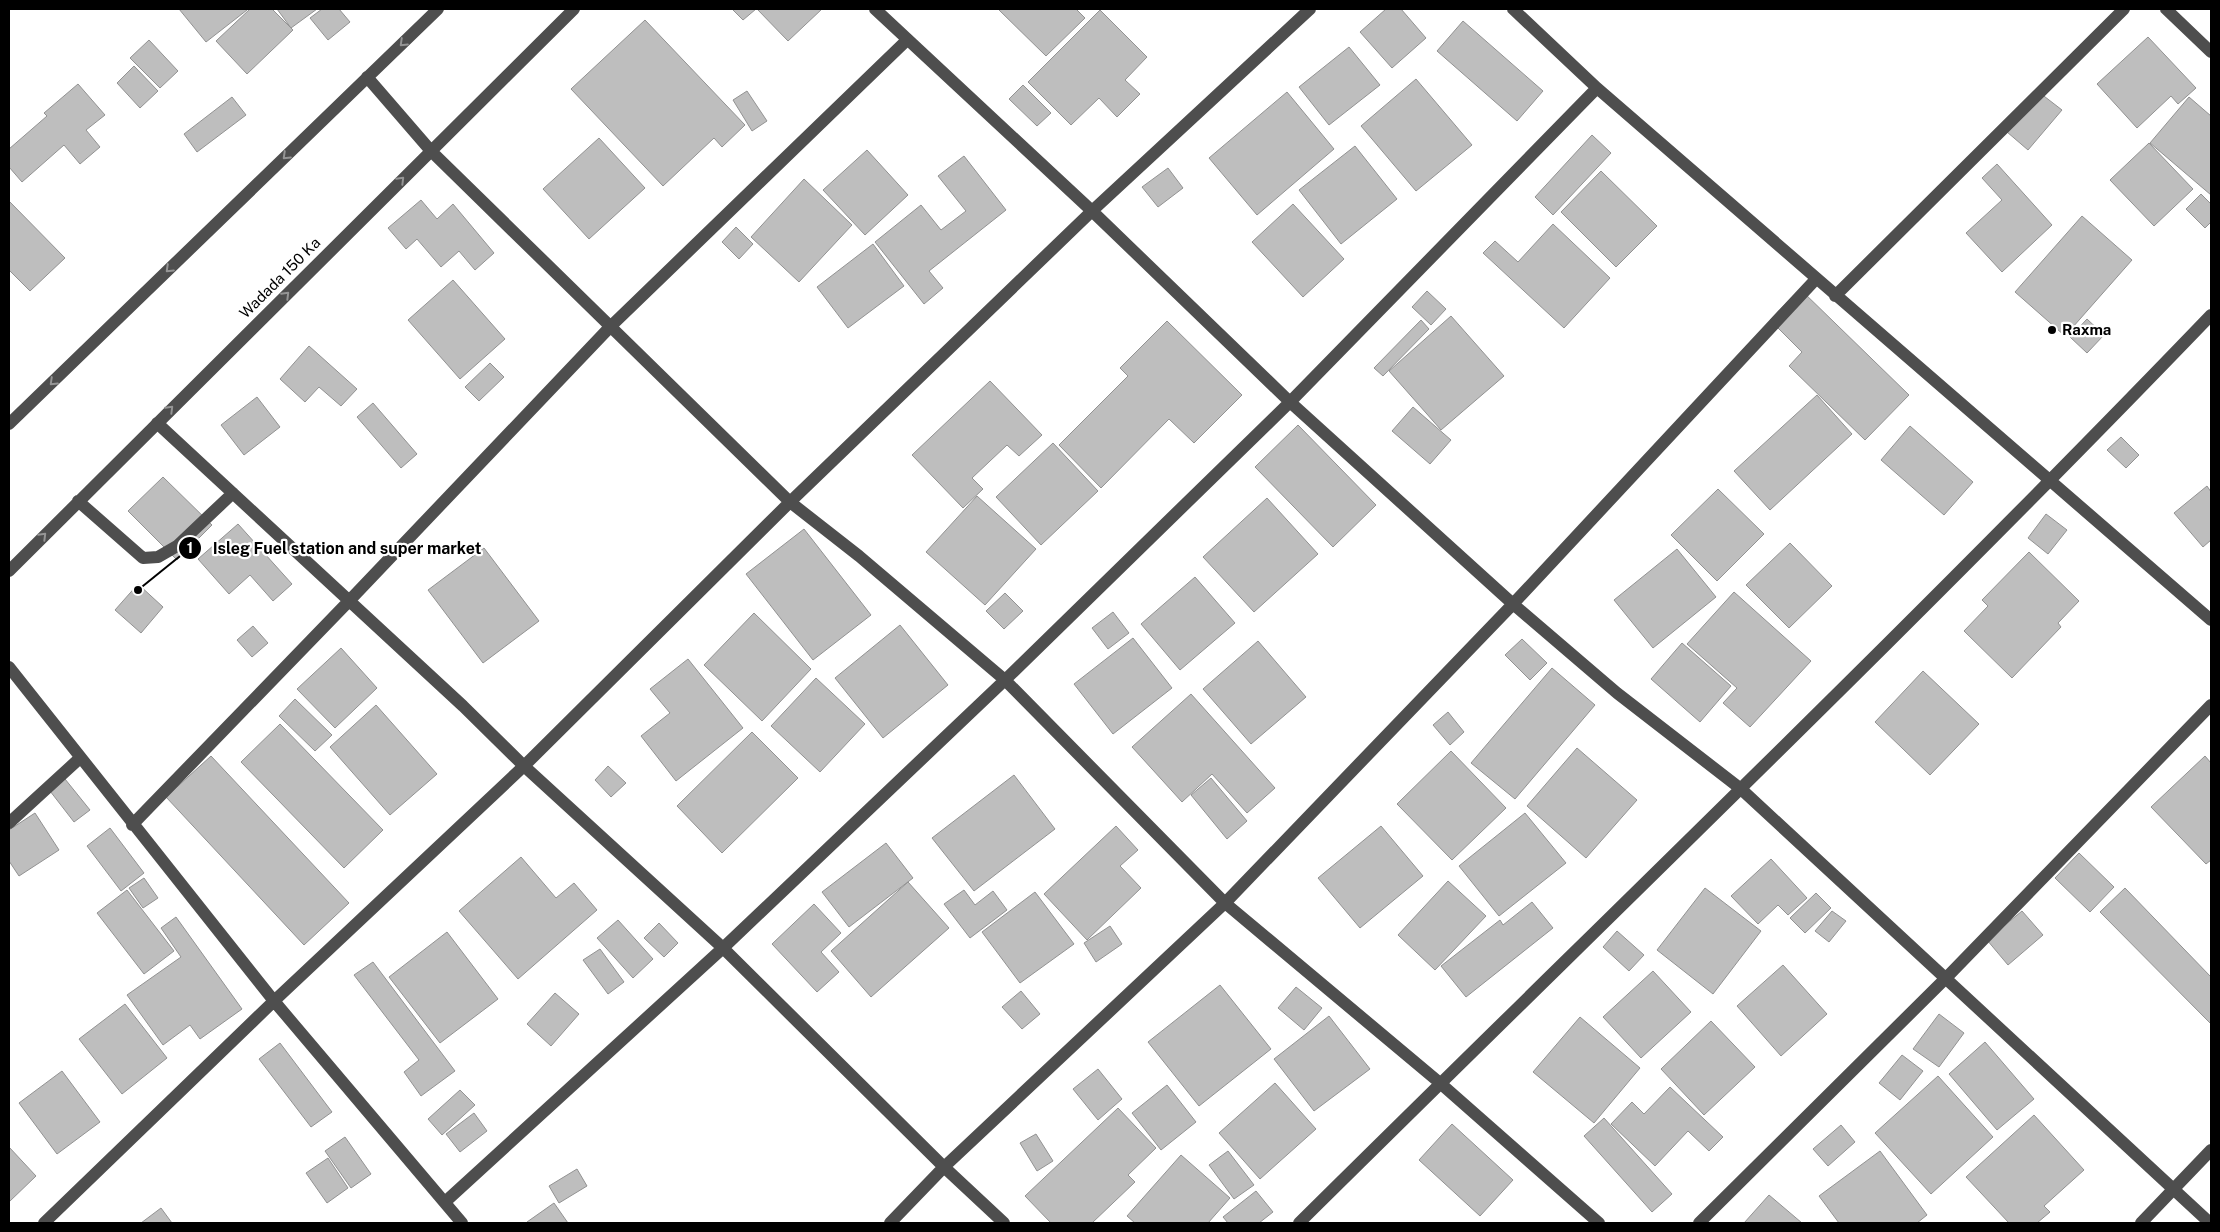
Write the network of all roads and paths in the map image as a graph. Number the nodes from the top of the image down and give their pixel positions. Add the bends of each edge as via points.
1 (438, 9) edge
2 (574, 9) edge
3 (875, 9) edge
4 (1310, 9) edge
5 (1513, 9) edge
6 (2124, 9) edge
7 (2166, 9) edge
8 (906, 40) junction
9 (2211, 52) edge
10 (367, 77) junction
11 (1597, 88) junction
12 (431, 151) junction
13 (1092, 211) junction
14 (1816, 279) junction
15 (1835, 296) junction
16 (2211, 315) edge
17 (610, 326) junction
18 (1290, 402) junction
19 (157, 422) junction
20 (9, 424) edge
21 (2050, 482) junction
22 (233, 493) junction
23 (78, 502) junction
24 (790, 502) junction
25 (9, 571) edge
26 (349, 601) junction
27 (1513, 604) junction
28 (2211, 620) edge
29 (9, 667) edge
30 (1005, 680) junction
31 (2211, 705) edge
32 (80, 758) junction
33 (524, 766) junction
34 (1741, 789) junction
35 (9, 823) edge
36 (132, 825) junction
37 (1225, 903) junction
38 (723, 948) junction
39 (1946, 978) junction
40 (274, 1001) junction
41 (1440, 1083) junction
42 (2211, 1150) edge
43 (944, 1167) junction
44 (2173, 1190) junction
45 (445, 1202) junction
46 (44, 1223) edge
47 (462, 1223) edge
48 (890, 1223) edge
49 (1004, 1223) edge
50 (1299, 1223) edge
51 (1599, 1223) edge
52 (1699, 1223) edge
53 (2141, 1223) edge
54 (2210, 1223) edge

1 -> 10 street
2 - 12 street, Wadada 150 Ka
3 - 8 street
4 - 13 street
5 - 11 street
6 - 15 street
7 - 9 street
8 - 13 street
8 - 17 street
10 - 12 street
10 -> 20 street
11 - 14 street
11 - 18 street
12 - 17 street
19 -> 12 street, Wadada 150 Ka
13 - 18 street
13 - 24 street
14 - 15 street
14 - 27 street
15 - 21 street
16 - 21 street
17 - 24 street
17 - 26 street
18 - 27 street
18 - 30 street
19 - 22 street
19 - 23 street, Wadada 150 Ka
21 - 28 street
21 - 34 street
22 - 23 street via 177,546 158,557 143,558
22 - 26 street
25 -> 23 street, Wadada 150 Ka
24 - 30 street
24 - 33 street
26 - 33 street
26 - 36 street
27 - 34 street via 1616,693
27 - 37 street
29 - 32 street
30 - 37 street
30 - 38 street
31 - 39 street
32 - 35 street
32 - 36 street
33 - 38 street
33 - 40 street
34 - 39 street
34 - 41 street
36 - 40 street
37 - 41 street
37 - 43 street
38 - 43 street
38 - 45 street
39 - 44 street
39 - 52 street
40 - 45 street
40 - 46 street
41 - 50 street
41 - 51 street
42 - 44 street
43 - 48 street
43 - 49 street
44 - 53 street
44 - 54 street
45 - 47 street

